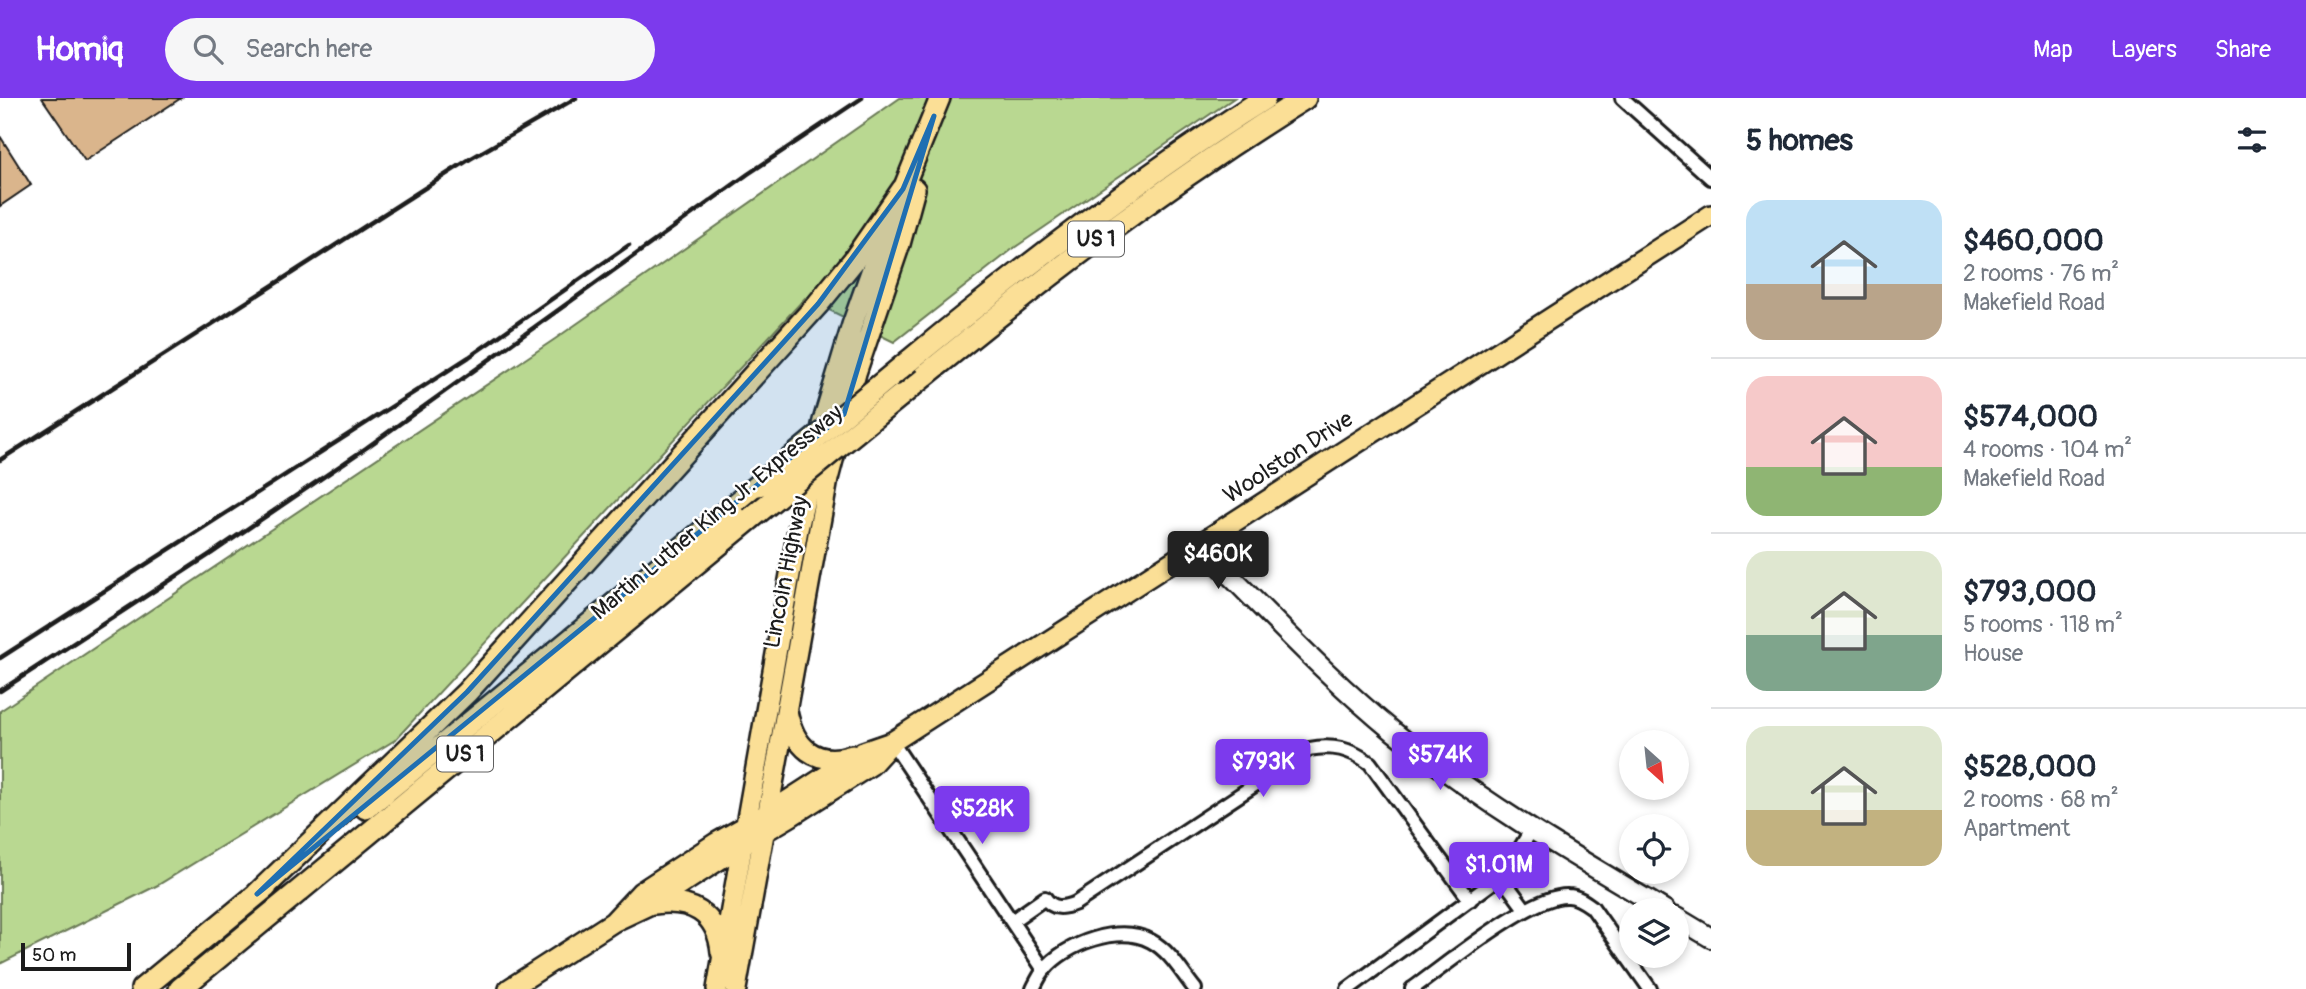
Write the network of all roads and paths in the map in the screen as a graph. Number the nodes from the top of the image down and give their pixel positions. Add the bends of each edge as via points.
1 (1265, 98) edge
2 (1305, 98) edge
3 (1622, 98) edge
4 (937, 107) edge
5 (1711, 178) edge
6 (903, 189) junction
7 (1711, 215) edge
8 (1198, 544) junction
9 (786, 706) junction
10 (892, 742) junction
11 (863, 752) junction
12 (767, 814) junction
13 (746, 824) junction
14 (1532, 829) junction
15 (763, 834) junction
16 (742, 845) junction
17 (1500, 875) junction
18 (257, 894) junction
19 (1645, 898) edge
20 (1470, 900) junction
21 (649, 905) junction
22 (1525, 909) junction
23 (1012, 921) junction
24 (613, 922) junction
25 (1689, 924) edge
26 (1711, 937) edge
27 (722, 961) junction
28 (1044, 970) junction
29 (142, 989) edge
30 (180, 989) edge
31 (509, 989) edge
32 (717, 989) edge
33 (736, 989) edge
34 (1033, 989) edge
35 (1195, 989) edge
36 (1348, 989) edge
37 (1412, 989) edge
38 (1650, 989) edge

1 - 18 highway, Martin Luther King Jr. Expressway / US 1, bridge via 1097,212 994,291
2 - 30 highway, Martin Luther King Jr. Expressway / US 1, bridge via 1110,229 1007,307
3 - 5 street
4 - 6 main road, Lincoln Highway
4 - 9 main road, Lincoln Highway via 900,244 841,426
6 - 13 main road, Lincoln Highway via 852,325 823,421 798,529
6 - 18 highway via 818,304 467,692
7 - 8 main road, Woolston Drive
8 - 10 main road, Woolston Drive
8 - 14 street via 1391,730 1483,799
9 - 11 main road via 794,733 809,752 832,760
9 - 12 main road, Lincoln Highway
10 - 11 main road, Woolston Drive
10 - 15 main road, Woolston Drive via 871,765
10 - 23 street
11 - 12 main road, Woolston Drive
12 - 13 main road, Woolston Drive
12 - 15 main road, Lincoln Highway
13 - 16 main road, Lincoln Highway
13 - 24 main road via 641,892
14 - 17 street
14 - 19 street
15 - 16 main road
15 - 33 main road, Lincoln Highway
16 - 21 main road
16 - 27 main road, Lincoln Highway
17 - 20 street
17 - 22 street
18 - 29 highway, Martin Luther King Jr. Expressway / US 1
20 - 23 street via 1370,762 1325,745 1309,749 1076,903 1055,907 1045,898
20 - 36 street
21 - 24 main road
21 - 27 main road via 680,903 703,913 717,934
22 - 37 street
22 - 38 street via 1558,897 1583,900 1592,906
23 - 28 street
24 - 31 main road
25 - 26 street
27 - 32 main road, Lincoln Highway
28 - 34 street
28 - 35 street via 1094,937 1131,935 1151,941 1169,955

